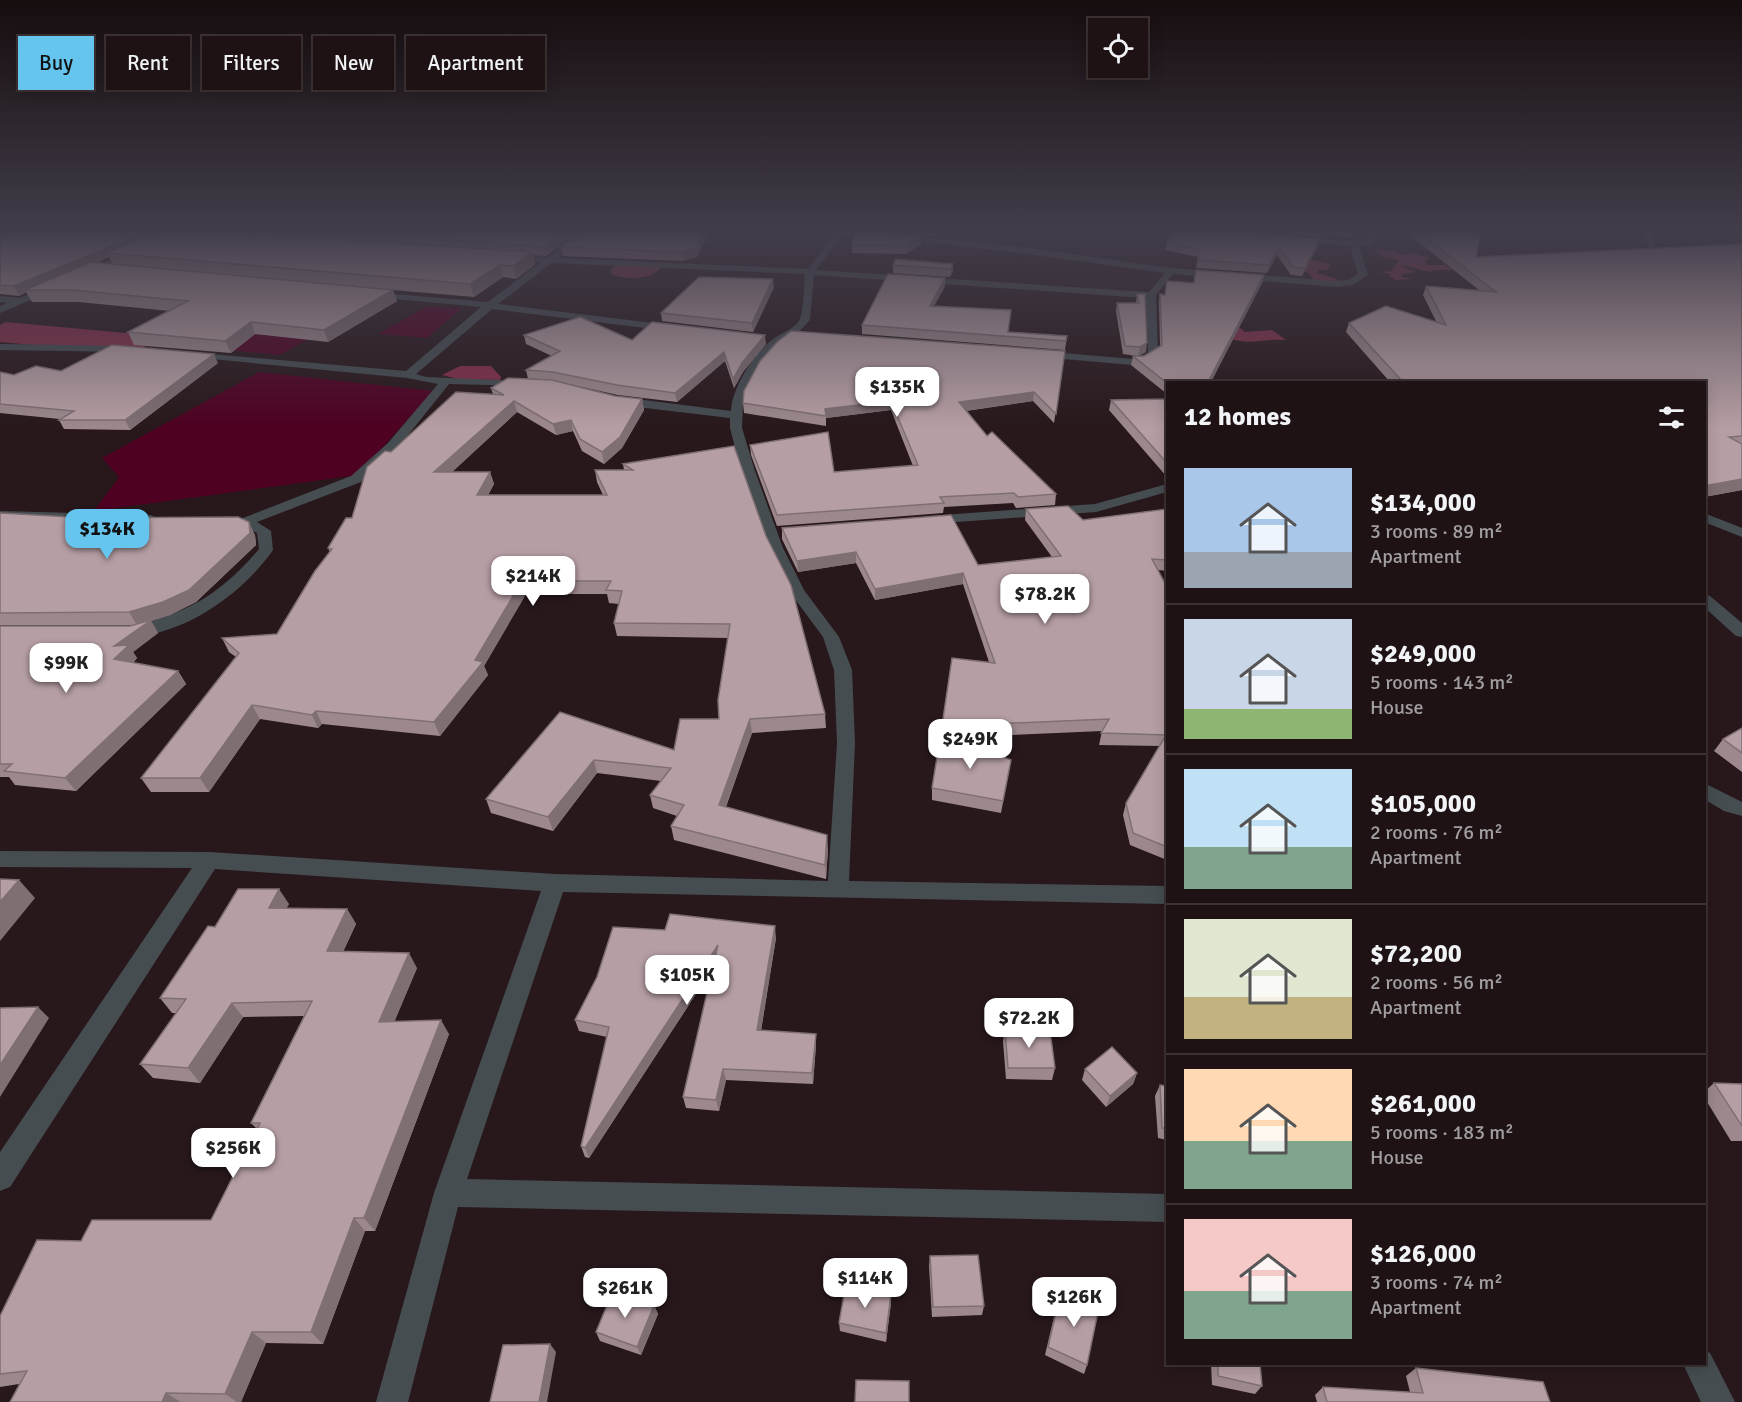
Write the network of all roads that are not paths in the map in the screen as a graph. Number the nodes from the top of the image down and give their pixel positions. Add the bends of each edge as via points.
1 (27, 298) edge
2 (422, 298) edge
3 (500, 298) edge
4 (807, 298) edge
5 (1151, 298) edge
6 (0, 299) edge
7 (21, 301) junction
8 (491, 305) junction
9 (0, 310) edge
10 (676, 329) edge
11 (812, 335) edge
12 (779, 337) junction
13 (0, 347) edge
14 (145, 350) edge
15 (178, 353) edge
16 (1029, 353) edge
17 (408, 375) junction
18 (446, 381) junction
19 (537, 384) edge
20 (609, 399) edge
21 (737, 415) junction
22 (1166, 488) edge
23 (0, 516) edge
24 (1706, 518) edge
25 (171, 519) edge
26 (213, 521) edge
27 (245, 522) junction
28 (909, 522) edge
29 (1742, 533) edge
30 (1706, 601) edge
31 (114, 632) edge
32 (1742, 632) edge
33 (1706, 791) edge
34 (1742, 809) edge
35 (0, 859) edge
36 (210, 860) junction
37 (555, 883) junction
38 (838, 890) junction
39 (1166, 895) edge
40 (0, 1177) edge
41 (448, 1193) junction
42 (1166, 1208) edge
43 (1700, 1365) edge
44 (392, 1402) edge
45 (1719, 1402) edge

1 - 7 street
2 - 8 street
3 - 8 street
4 - 12 street via 805,320
5 - 16 street via 1153,354 1147,358 1133,362
6 - 7 street
7 - 9 street
8 - 10 street
8 - 17 street
11 - 12 street
12 - 21 street via 745,381
13 - 14 street
15 - 17 street
17 - 18 street
18 - 19 street
18 - 27 street via 368,471
20 - 21 street
21 - 38 street via 736,428 748,471 797,591 831,637 843,670 846,743
22 - 28 street via 1096,508
23 - 25 street
24 - 29 street
26 - 27 street
27 - 31 street via 264,531 266,550 250,570 212,603 177,620 138,632
30 - 32 street
33 - 34 street
35 - 36 street
36 - 37 street
36 - 40 street
37 - 38 street
37 - 41 street
38 - 39 street
41 - 42 street
41 - 44 street
43 - 45 street

